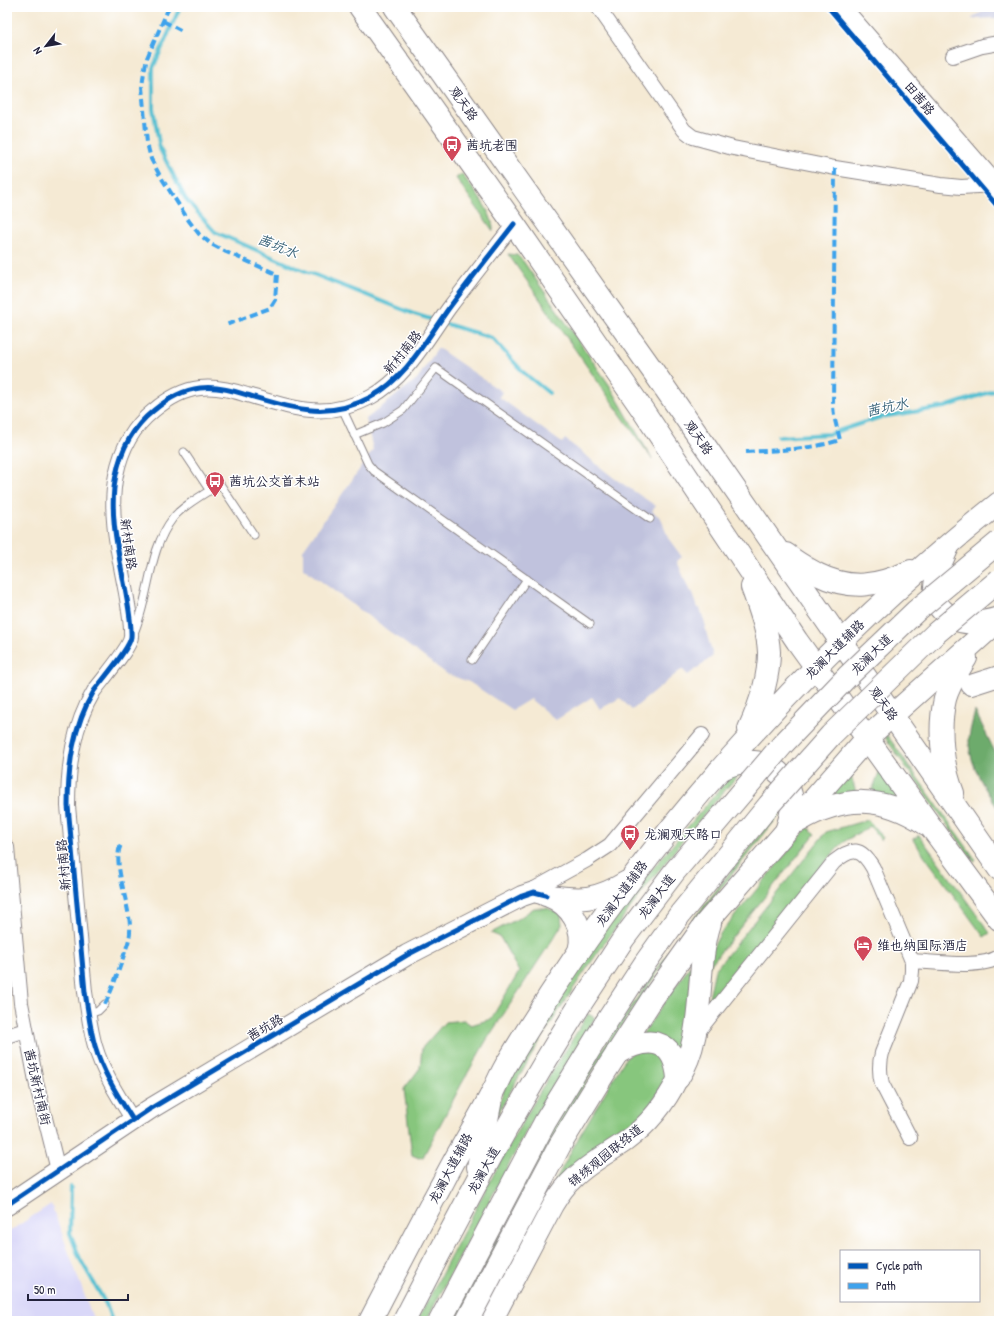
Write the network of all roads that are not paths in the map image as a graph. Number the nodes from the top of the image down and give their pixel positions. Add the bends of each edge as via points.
1 (360, 7) edge
2 (395, 7) edge
3 (598, 7) edge
4 (840, 7) edge
5 (999, 43) edge
6 (953, 56) dead end
7 (996, 188) edge
8 (514, 224) junction
9 (342, 408) junction
10 (354, 435) junction
11 (184, 452) dead end
12 (210, 491) junction
13 (999, 502) edge
14 (650, 519) dead end
15 (767, 534) junction
16 (254, 535) dead end
17 (999, 542) edge
18 (950, 544) junction
19 (734, 546) junction
20 (931, 560) junction
21 (527, 580) junction
22 (999, 580) edge
23 (998, 621) edge
24 (590, 624) dead end
25 (131, 639) junction
26 (840, 642) junction
27 (472, 660) dead end
28 (816, 667) junction
29 (999, 676) edge
30 (971, 685) dead end
31 (892, 715) junction
32 (702, 735) dead end
33 (868, 737) junction
34 (738, 749) junction
35 (718, 772) junction
36 (964, 818) junction
37 (931, 827) junction
38 (788, 828) junction
39 (7, 847) edge
40 (999, 869) edge
41 (636, 873) junction
42 (546, 894) junction
43 (522, 896) junction
44 (713, 915) junction
45 (999, 919) edge
46 (579, 951) junction
47 (999, 957) edge
48 (912, 961) junction
49 (105, 1004) dead end
50 (89, 1014) junction
51 (26, 1030) junction
52 (7, 1036) edge
53 (694, 1037) junction
54 (617, 1053) junction
55 (678, 1078) junction
56 (492, 1094) junction
57 (133, 1120) junction
58 (910, 1138) dead end
59 (58, 1170) junction
60 (474, 1186) junction
61 (7, 1205) edge
62 (370, 1321) edge
63 (404, 1321) edge
64 (440, 1321) edge
65 (467, 1321) edge
66 (492, 1321) edge

1 - 8 main road
2 - 15 main road, 观天路
3 - 7 street via 684,130 693,137 733,148 835,168 941,185
4 - 7 street, 田茜路
5 - 6 street
8 - 9 street, 新村南路 via 400,374 369,398
8 - 19 main road
9 - 10 lane
9 - 25 street, 新村南路 via 327,411 296,409 231,390 200,388 172,397 140,423 121,456 113,495
10 - 14 lane via 384,423 403,410 436,368
10 - 21 lane via 374,472
11 - 12 lane
12 - 16 lane via 220,484
12 - 25 lane via 179,512 166,529 154,559 140,618
13 - 18 main road, 龙澜大道辅路
15 - 20 main road via 800,565 842,584 856,586 884,582
15 - 26 main road, 观天路
17 - 60 main road, 龙澜大道, bridge via 916,611 847,677 783,744 675,871 624,938 578,1008
18 - 20 main road, 龙澜大道辅路
18 - 23 main road via 942,560 934,588 935,599 954,620 966,623
19 - 28 main road
19 - 34 main road via 758,603 769,652 762,698
20 - 26 main road, 龙澜大道辅路
21 - 24 lane
21 - 27 lane
22 - 64 main road, bridge via 936,633 831,735 681,912 604,1024 544,1122
23 - 31 main road
23 - 36 main road via 956,673 944,706 942,742 946,769
25 - 50 street, 新村南路 via 85,708 70,763 68,806
26 - 28 main road, 龙澜大道辅路
26 - 31 main road, 观天路
28 - 33 main road
28 - 34 main road, 龙澜大道辅路
29 - 30 street
31 - 33 main road
31 - 36 main road, 观天路
32 - 43 street via 610,845
33 - 37 main road
33 - 38 main road
34 - 35 main road, 龙澜大道辅路
35 - 38 main road via 745,761 767,765 776,772 784,779 792,800
35 - 41 main road, 龙澜大道辅路
36 - 40 main road, 观天路
37 - 38 main road via 892,806 863,802 839,803 825,807
37 - 45 main road
38 - 44 main road
39 - 51 street, 茜坑新村南街 via 21,1003
41 - 42 main road via 627,882 598,896 577,899
41 - 46 main road, 龙澜大道辅路
42 - 43 street, 茜坑路 via 534,892
42 - 46 main road via 571,912 580,931
43 - 57 street, 茜坑路 via 407,955
44 - 53 main road via 703,959
44 - 54 main road via 652,999
46 - 56 main road, 龙澜大道辅路 via 510,1059
47 - 48 street via 980,963
48 - 53 street via 867,858 860,852 852,851 834,862
48 - 58 street via 911,981 879,1065 882,1084
49 - 50 lane via 98,1011
50 - 57 street, 新村南路 via 95,1046 103,1067
51 - 52 street
51 - 59 street, 茜坑新村南街
53 - 55 main road via 690,1054
54 - 55 main road via 638,1043 659,1044 672,1054
54 - 65 main road via 560,1145
55 - 66 street, 锦绣观园联络道 via 661,1107 639,1130 587,1167 562,1191
56 - 60 main road
56 - 62 main road, 龙澜大道辅路
57 - 59 street, 茜坑路
59 - 61 street, 茜坑路
60 - 63 main road, 龙澜大道

